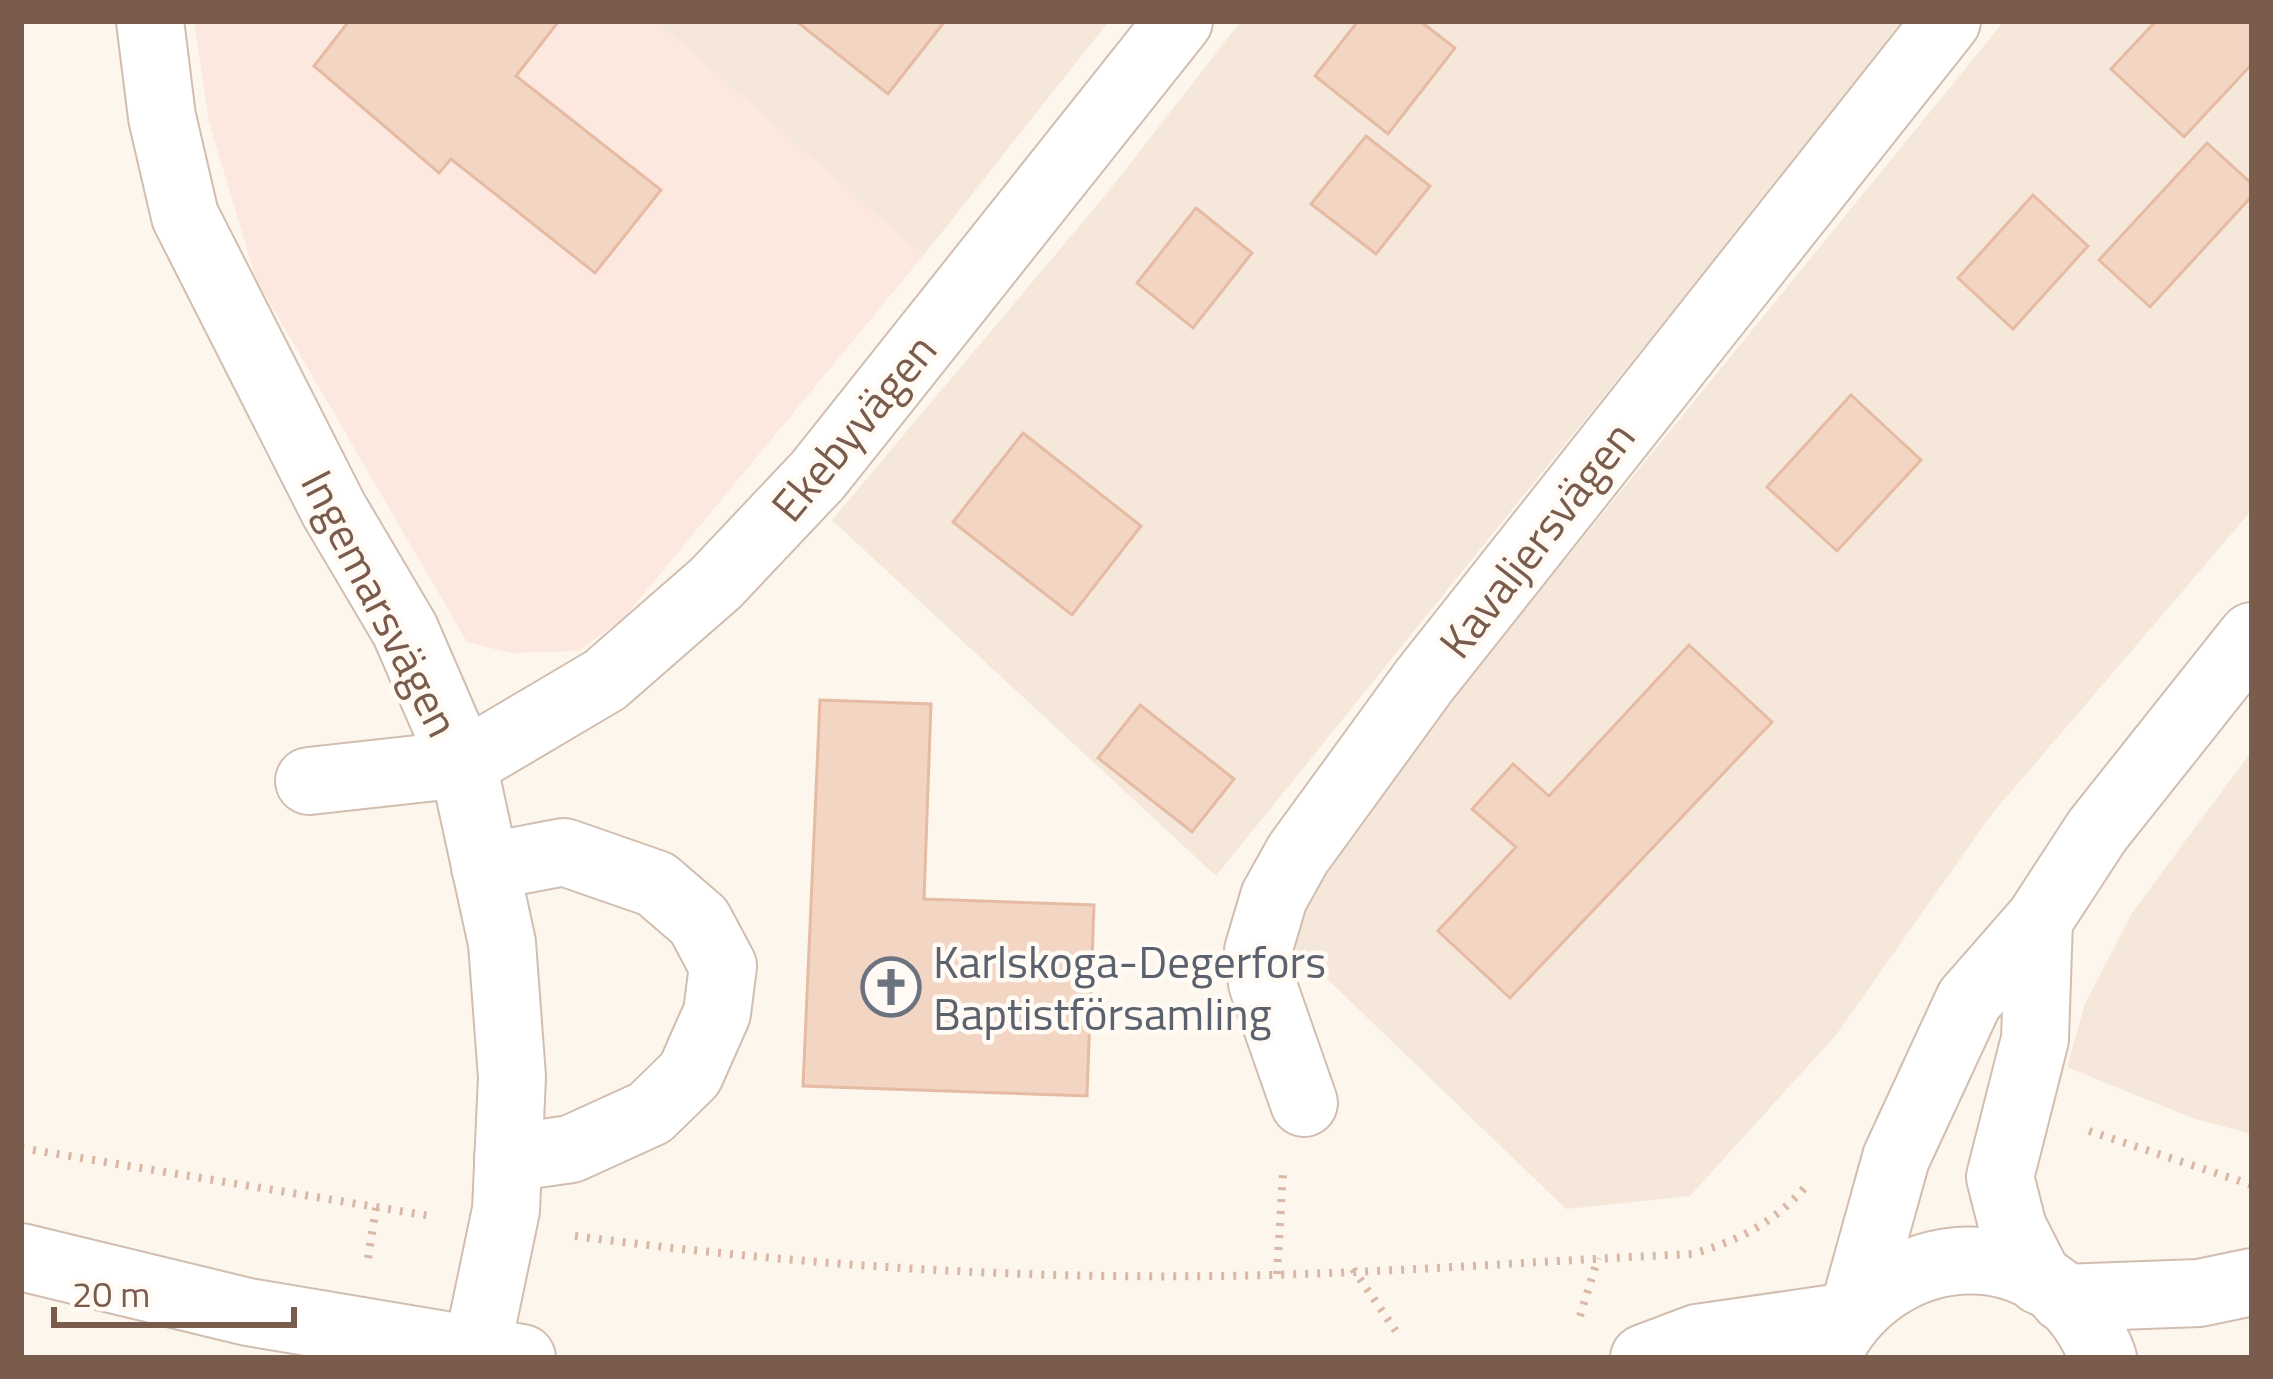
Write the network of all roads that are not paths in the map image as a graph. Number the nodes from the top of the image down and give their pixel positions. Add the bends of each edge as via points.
1 (150, 21) edge
2 (1179, 21) edge
3 (1947, 21) edge
4 (2252, 636) edge
5 (463, 764) junction
6 (309, 781) dead end
7 (485, 867) junction
8 (2038, 920) junction
9 (1304, 1103) road end
10 (508, 1158) junction
11 (21, 1257) edge
12 (2252, 1282) edge
13 (2052, 1289) junction
14 (1843, 1328) edge
15 (491, 1356) edge
16 (1644, 1358) edge
17 (2104, 1358) edge

1 - 5 street, Ingemarsvägen via 185,216 405,630
2 - 5 street, Ekebyvägen via 818,475 716,583 605,680
3 - 9 street, Kavaljersvägen via 1424,681 1298,854 1258,950
4 - 8 street via 2097,831
5 - 6 street
5 - 7 street, Ingemarsvägen
7 - 10 street, Ingemarsvägen via 502,943 512,1076
7 - 10 street via 563,852 656,884 699,921 723,966 717,1012 690,1075 650,1113 571,1149
8 - 13 street via 2035,1039 2000,1178 2014,1228
8 - 14 street via 1969,1000 1920,1097
10 - 15 street, Ingemarsvägen
11 - 15 street via 248,1312
12 - 13 street via 2199,1292
13 - 14 street via 1986,1261 1928,1264 1900,1274
13 - 17 street
14 - 16 street via 1697,1338

